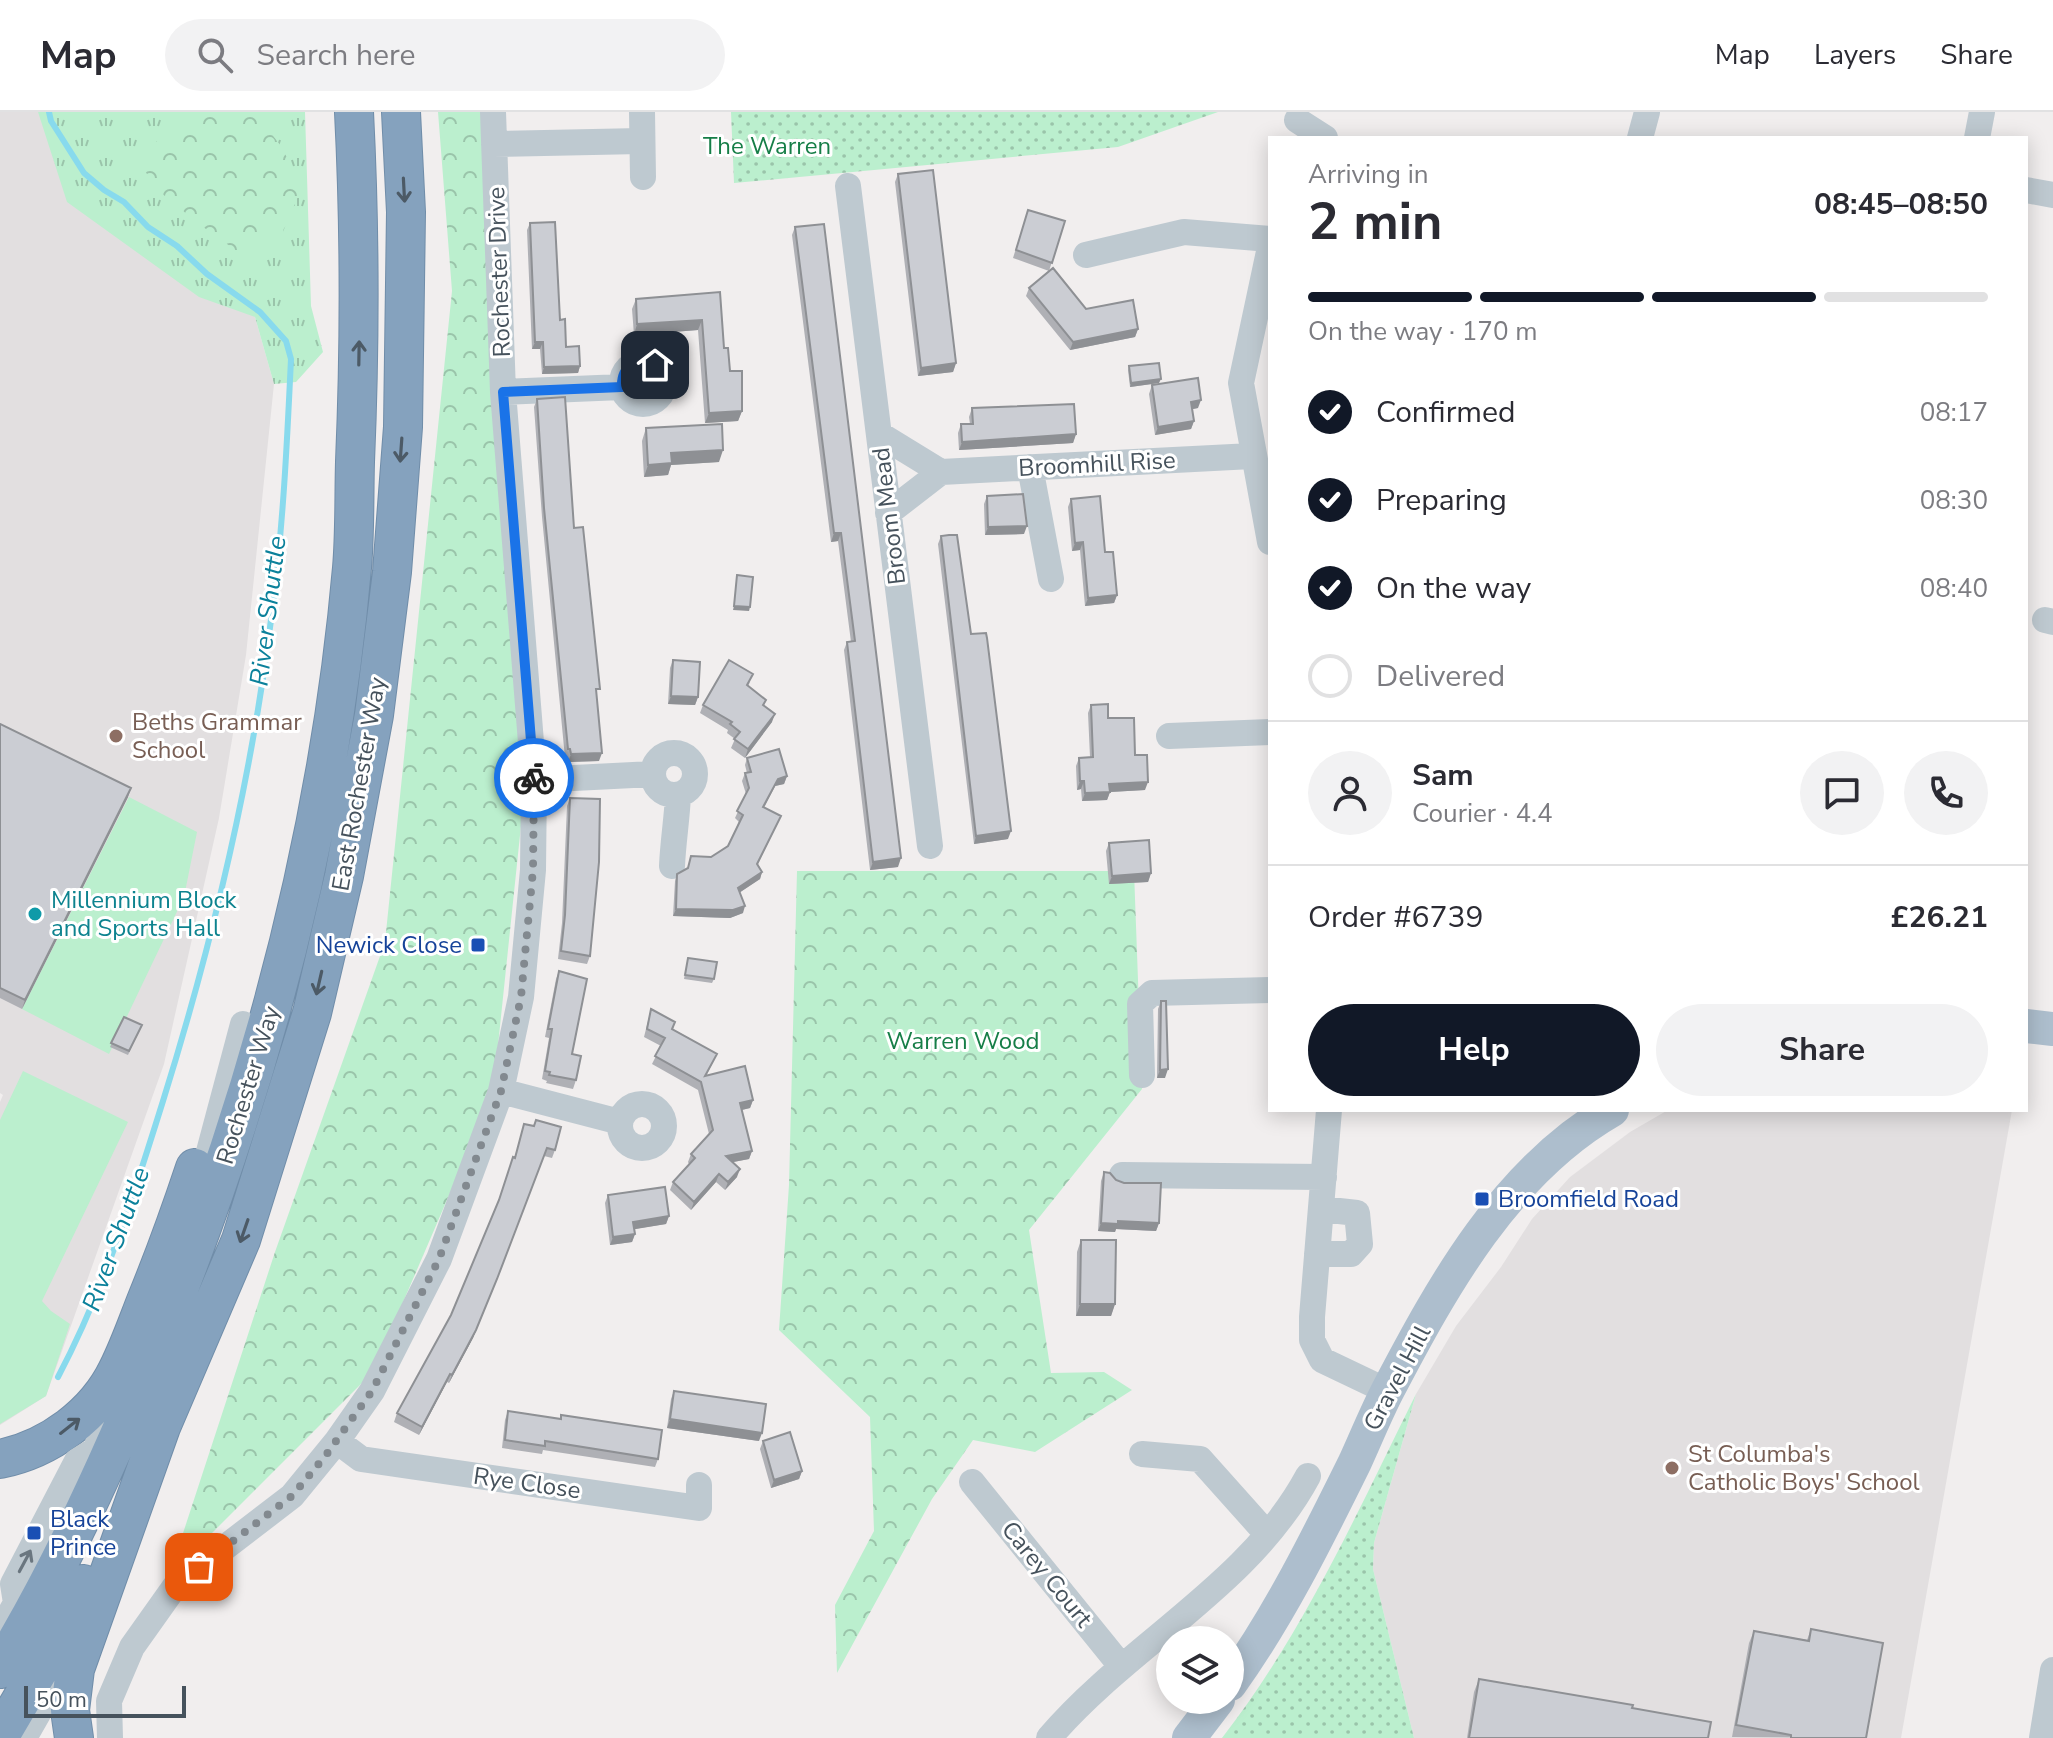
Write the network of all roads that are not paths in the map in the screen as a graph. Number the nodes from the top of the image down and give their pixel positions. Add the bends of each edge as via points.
1 (354, 112) edge
2 (401, 112) edge
3 (493, 112) edge
4 (642, 112) edge
5 (1647, 112) edge
6 (1982, 112) edge
7 (1297, 123) edge
8 (1321, 136) edge
9 (1641, 136) edge
10 (1977, 136) edge
11 (641, 141) junction
12 (494, 144) junction
13 (643, 177) dead end
14 (848, 186) dead end
15 (2028, 190) edge
16 (2053, 195) edge
17 (1268, 239) edge
18 (1086, 255) dead end
19 (1268, 256) edge
20 (622, 387) dead end
21 (503, 392) junction
22 (879, 434) junction
23 (1252, 456) junction
24 (355, 459) junction
25 (1030, 467) junction
26 (941, 472) junction
27 (888, 513) junction
28 (1268, 532) edge
29 (1051, 579) dead end
30 (1268, 732) edge
31 (1169, 736) dead end
32 (653, 774) junction
33 (534, 780) junction
34 (678, 795) junction
35 (930, 846) dead end
36 (672, 866) dead end
37 (1268, 990) edge
38 (243, 1024) junction
39 (2028, 1026) edge
40 (2053, 1029) edge
41 (1142, 1075) dead end
42 (501, 1091) junction
43 (1329, 1112) edge
44 (1609, 1112) edge
45 (620, 1122) dead end
46 (1122, 1175) dead end
47 (1324, 1177) junction
48 (1321, 1209) junction
49 (1317, 1254) junction
50 (1387, 1391) junction
51 (161, 1427) junction
52 (337, 1441) junction
53 (1142, 1454) dead end
54 (0, 1459) edge
55 (1308, 1476) dead end
56 (972, 1482) dead end
57 (699, 1485) dead end
58 (1267, 1534) junction
59 (94, 1612) junction
60 (0, 1632) edge
61 (1244, 1661) edge
62 (1121, 1666) junction
63 (0, 1669) edge
64 (2053, 1670) edge
65 (1207, 1714) edge
66 (0, 1736) edge
67 (24, 1738) edge
68 (74, 1738) edge
69 (110, 1738) edge
70 (1049, 1738) edge
71 (1189, 1738) edge
72 (2042, 1738) edge

24 -> 1 highway via 360,292
2 -> 51 highway, East Rochester Way via 406,212 403,427 374,715 344,876 278,1127 241,1240
3 - 12 street, Rochester Drive
4 - 11 street
5 - 9 street
6 - 10 street
7 - 8 street
11 - 12 street
11 - 13 street
12 - 21 street, Rochester Drive
14 - 22 street, Broom Mead
15 - 16 street
17 - 18 street via 1184,232
19 - 23 street via 1241,383
20 - 21 street
21 - 33 street, Rochester Drive
22 - 26 street
22 - 27 street, Broom Mead
23 - 25 street, Broomhill Rise
23 - 28 street
24 - 38 highway via 281,886
24 - 63 highway, Rochester Way via 352,565 334,714 306,872 266,1031 202,1234 130,1412 71,1539
25 - 26 street, Broomhill Rise
25 - 29 street
26 - 27 street
27 - 35 street, Broom Mead
30 - 31 street
32 - 33 street
32 - 34 street via 661,790
32 - 34 street via 662,757 675,753 687,758 695,776
33 - 42 street, Rochester Drive via 533,870 521,997
34 - 36 street
37 - 41 street via 1152,993 1140,1004
54 -> 38 highway via 66,1431 94,1405 117,1372 174,1231
60 -> 38 street via 16,1603 13,1584 77,1461 95,1450 156,1302 210,1150
39 - 40 main road
42 - 45 street
42 - 52 street, Rochester Drive via 439,1259 372,1391
43 - 47 street
44 - 50 main road, Gravel Hill via 1521,1183 1461,1260
46 - 47 street
47 - 48 street
48 - 49 street
48 - 49 street via 1357,1213 1360,1244 1351,1254
49 - 50 street via 1312,1340 1322,1360
50 - 61 main road, Gravel Hill via 1295,1576
51 - 59 highway
51 - 66 highway via 47,1656
52 - 57 street, Rye Close via 361,1459 699,1508
52 - 69 street, Rochester Drive via 292,1496 176,1585 132,1647 109,1701
53 - 58 street via 1200,1459
55 - 58 street via 1291,1507
56 - 62 street, Carey Court
58 - 62 street via 1241,1563
59 - 67 street
59 - 68 highway via 75,1669 70,1710
62 - 70 street
64 - 72 street
65 - 71 main road

